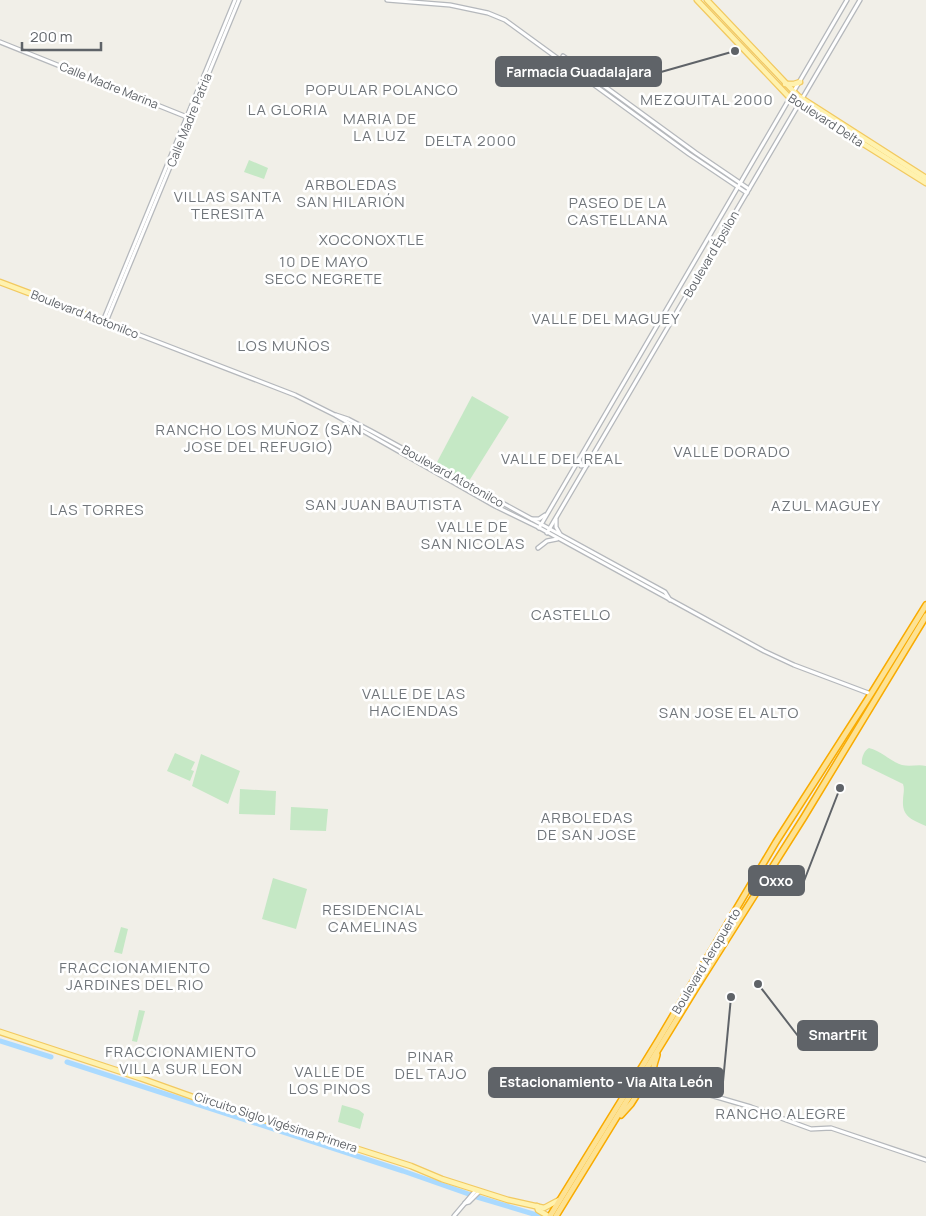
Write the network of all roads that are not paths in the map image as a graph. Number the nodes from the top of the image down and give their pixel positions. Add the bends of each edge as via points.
1 (237, 0) edge
2 (387, 0) edge
3 (450, 0) edge
4 (697, 0) edge
5 (708, 0) edge
6 (847, 0) edge
7 (860, 0) edge
8 (450, 5) junction
9 (0, 42) edge
10 (736, 43) junction
11 (758, 55) junction
12 (563, 56) dead end
13 (800, 82) junction
14 (785, 84) junction
15 (793, 92) junction
16 (790, 98) junction
17 (802, 100) junction
18 (799, 105) junction
19 (188, 118) junction
20 (926, 178) edge
21 (741, 182) junction
22 (926, 183) edge
23 (739, 187) junction
24 (748, 191) junction
25 (0, 282) edge
26 (104, 322) junction
27 (335, 415) junction
28 (579, 459) junction
29 (588, 464) junction
30 (547, 513) junction
31 (556, 517) junction
32 (529, 518) junction
33 (540, 526) junction
34 (548, 531) junction
35 (563, 536) junction
36 (559, 539) junction
37 (538, 548) dead end
38 (671, 601) junction
39 (926, 605) edge
40 (926, 616) edge
41 (872, 694) junction
42 (789, 822) junction
43 (794, 833) junction
44 (776, 842) junction
45 (784, 851) junction
46 (0, 1032) edge
47 (658, 1050) junction
48 (662, 1080) junction
49 (615, 1120) junction
50 (926, 1160) edge
51 (477, 1192) junction
52 (559, 1200) junction
53 (537, 1207) junction
54 (454, 1216) edge
55 (553, 1216) edge

1 - 19 street, Calle Madre Patria
2 - 8 street
3 - 8 street
4 - 10 main road, Boulevard Delta
5 - 11 main road, Boulevard Delta
6 - 13 street, Boulevard Épsilon
7 - 17 street, Boulevard Épsilon
8 - 23 street via 499,16
9 - 19 street, Calle Madre Marina
10 - 11 main road via 743,43
10 - 16 main road, Boulevard Delta
11 - 14 main road, Boulevard Delta
12 - 21 street
13 - 14 main road
13 - 15 street, Boulevard Épsilon
14 - 15 main road, Boulevard Delta
15 - 16 street, Boulevard Épsilon
15 - 17 main road, Boulevard Delta
16 - 18 main road, Boulevard Delta
16 - 21 street, Boulevard Épsilon
17 - 18 street, Boulevard Épsilon
17 - 20 main road, Boulevard Delta
18 - 22 main road, Boulevard Delta
18 - 24 street, Boulevard Épsilon
19 - 26 street, Calle Madre Patria
21 - 23 street, Boulevard Épsilon
21 - 24 street
23 - 24 street
23 - 28 street, Boulevard Épsilon
24 - 29 street, Boulevard Épsilon
25 - 26 main road, Boulevard Atotonilco
26 - 27 street, Boulevard Atotonilco via 295,395
27 - 32 street, Boulevard Atotonilco via 371,431
27 - 33 street, Boulevard Atotonilco via 505,512
28 - 29 street via 581,466
28 - 30 street, Boulevard Épsilon
29 - 31 street, Boulevard Épsilon
30 - 32 street via 539,519
30 - 33 street, Boulevard Épsilon
31 - 34 street, Boulevard Épsilon
31 - 35 street via 556,527
32 - 33 street, Boulevard Atotonilco
33 - 34 street, Boulevard Atotonilco
34 - 35 street, Boulevard Atotonilco
34 - 36 street, Boulevard Atotonilco
35 - 38 street, Boulevard Atotonilco via 665,592
36 - 37 street
36 - 38 street, Boulevard Atotonilco
38 - 41 street, Boulevard Atotonilco via 781,660
39 - 41 highway, Boulevard Aeropuerto
40 - 43 highway, Boulevard Aeropuerto
41 - 42 highway, Boulevard Aeropuerto
42 - 43 highway via 788,833
42 - 44 highway, Boulevard Aeropuerto
43 - 45 highway, Boulevard Aeropuerto
44 - 45 highway via 786,839
44 - 52 highway, Boulevard Aeropuerto
45 - 47 highway, Boulevard Aeropuerto
46 - 51 main road, Circuito Siglo Vigésima Primera via 342,1144
47 - 48 highway via 653,1071
47 - 49 highway, Boulevard Aeropuerto
48 - 49 highway via 645,1082 631,1104
48 - 50 street via 811,1129 831,1128
49 - 55 highway, Boulevard Aeropuerto
51 - 53 main road, Circuito Siglo Vigésima Primera
51 - 54 street
52 - 53 main road via 546,1207
52 - 55 highway, Boulevard Aeropuerto
53 - 55 main road, Circuito Siglo Vigésima Primera

